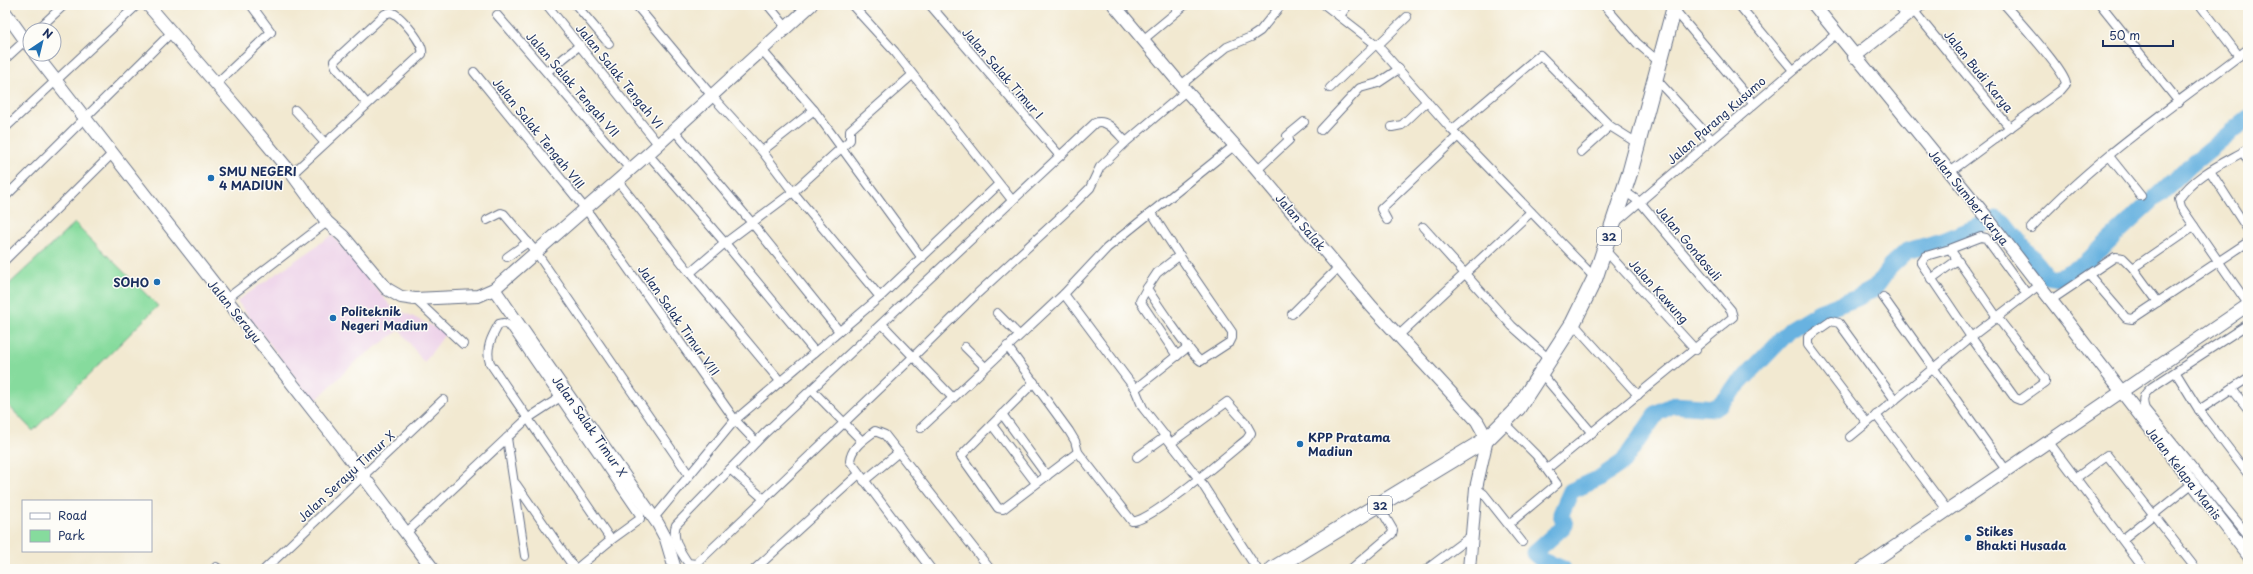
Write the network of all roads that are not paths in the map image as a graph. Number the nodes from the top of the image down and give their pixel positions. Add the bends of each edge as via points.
1 (64, 5) edge
2 (137, 5) edge
3 (148, 5) edge
4 (251, 5) edge
5 (547, 5) edge
6 (576, 5) edge
7 (636, 5) edge
8 (768, 5) edge
9 (811, 5) edge
10 (852, 5) edge
11 (930, 5) edge
12 (1114, 5) edge
13 (1185, 5) edge
14 (1281, 5) edge
15 (1325, 5) edge
16 (1348, 5) edge
17 (1604, 5) edge
18 (1739, 5) edge
19 (1814, 5) edge
20 (1898, 5) edge
21 (2005, 5) edge
22 (2101, 5) edge
23 (2200, 5) edge
24 (1674, 7) edge
25 (1913, 10) edge
26 (5, 12) edge
27 (497, 14) dead end
28 (1340, 16) junction
29 (1406, 17) dead end
30 (46, 22) edge
31 (786, 27) junction
32 (172, 32) junction
33 (22, 33) edge
34 (1836, 34) junction
35 (1144, 39) junction
36 (609, 44) dead end
37 (580, 45) junction
38 (1377, 45) junction
39 (22, 46) edge
40 (761, 49) junction
41 (2248, 49) edge
42 (2239, 56) junction
43 (1854, 57) junction
44 (5, 59) edge
45 (41, 62) edge
46 (1659, 62) junction
47 (1399, 69) junction
48 (1793, 70) junction
49 (548, 71) junction
50 (474, 72) dead end
51 (911, 76) junction
52 (1656, 78) junction
53 (55, 80) junction
54 (217, 84) junction
55 (1183, 88) junction
56 (1330, 88) dead end
57 (712, 96) junction
58 (1427, 101) junction
59 (2179, 102) junction
60 (1753, 103) junction
61 (367, 104) junction
62 (295, 110) dead end
63 (814, 110) junction
64 (86, 118) junction
65 (1304, 122) dead end
66 (1610, 126) junction
67 (1392, 127) dead end
68 (5, 128) edge
69 (2010, 128) junction
70 (674, 130) junction
71 (1321, 130) dead end
72 (1455, 133) junction
73 (1712, 140) junction
74 (1126, 142) junction
75 (325, 143) junction
76 (1637, 143) junction
77 (658, 144) junction
78 (1235, 145) junction
79 (842, 147) junction
80 (2245, 150) edge
81 (762, 151) junction
82 (1581, 152) dead end
83 (113, 153) junction
84 (648, 154) junction
85 (1060, 156) junction
86 (2109, 156) junction
87 (2248, 161) edge
88 (630, 169) junction
89 (1257, 170) junction
90 (2210, 171) junction
91 (1950, 172) junction
92 (292, 174) junction
93 (617, 180) junction
94 (998, 185) junction
95 (1624, 191) junction
96 (793, 192) junction
97 (2141, 196) dead end
98 (5, 197) edge
99 (1012, 200) junction
100 (1640, 202) junction
101 (585, 209) junction
102 (1532, 212) junction
103 (1152, 213) junction
104 (487, 220) dead end
105 (1388, 220) dead end
106 (327, 222) junction
107 (752, 223) junction
108 (1613, 225) junction
109 (2194, 226) junction
110 (1423, 227) dead end
111 (2031, 228) dead end
112 (2248, 230) edge
113 (528, 242) junction
114 (2248, 242) edge
115 (726, 243) junction
116 (1604, 249) junction
117 (1950, 249) junction
118 (536, 252) junction
119 (1180, 255) junction
120 (507, 257) dead end
121 (922, 258) junction
122 (5, 260) edge
123 (1956, 261) junction
124 (2220, 262) junction
125 (1339, 267) junction
126 (2133, 268) junction
127 (690, 273) junction
128 (1464, 273) junction
129 (2089, 275) junction
130 (1595, 278) junction
131 (1931, 279) junction
132 (2039, 285) junction
133 (1147, 288) junction
134 (492, 290) junction
135 (1064, 294) junction
136 (2027, 294) junction
137 (880, 297) junction
138 (1883, 297) dead end
139 (415, 299) junction
140 (225, 300) junction
141 (2051, 300) junction
142 (2158, 302) junction
143 (2248, 305) edge
144 (997, 313) dead end
145 (1292, 314) dead end
146 (1997, 318) junction
147 (1573, 323) junction
148 (882, 324) junction
149 (2248, 324) edge
150 (839, 331) junction
151 (1019, 335) junction
152 (1398, 336) junction
153 (1971, 338) junction
154 (463, 344) dead end
155 (1007, 346) junction
156 (965, 347) dead end
157 (1188, 347) junction
158 (1696, 350) junction
159 (815, 352) junction
160 (1177, 356) junction
161 (913, 357) junction
162 (1550, 360) junction
163 (985, 367) junction
164 (1933, 369) junction
165 (1541, 373) junction
166 (2176, 373) junction
167 (2248, 378) edge
168 (780, 381) junction
169 (1034, 382) junction
170 (1135, 389) junction
171 (2232, 389) junction
172 (812, 390) junction
173 (2121, 391) junction
174 (1638, 395) junction
175 (952, 397) junction
176 (559, 398) junction
177 (443, 400) dead end
178 (1895, 400) junction
179 (2248, 409) edge
180 (2199, 410) junction
181 (1002, 414) junction
182 (1876, 416) junction
183 (527, 419) junction
184 (735, 420) junction
185 (844, 422) junction
186 (1504, 423) junction
187 (1867, 423) junction
188 (992, 424) junction
189 (920, 428) dead end
190 (1592, 433) junction
191 (1850, 437) dead end
192 (1168, 440) junction
193 (1487, 440) junction
194 (862, 441) junction
195 (2048, 441) junction
196 (503, 442) junction
197 (756, 442) junction
198 (899, 452) junction
199 (1078, 452) junction
200 (1137, 457) dead end
201 (730, 469) junction
202 (1547, 470) junction
203 (2006, 470) junction
204 (2248, 474) edge
205 (689, 475) junction
206 (363, 476) junction
207 (1047, 476) junction
208 (862, 477) junction
209 (2076, 478) junction
210 (1199, 479) junction
211 (515, 483) junction
212 (1036, 483) junction
213 (2193, 483) junction
214 (1476, 488) junction
215 (764, 499) junction
216 (1379, 506) junction
217 (1948, 511) junction
218 (2154, 514) junction
219 (654, 518) junction
220 (1509, 524) junction
221 (406, 533) junction
222 (2248, 535) edge
223 (1471, 536) junction
224 (611, 540) junction
225 (2123, 540) junction
226 (1522, 542) dead end
227 (2248, 555) edge
228 (525, 556) dead end
229 (265, 569) edge
230 (433, 569) edge
231 (575, 569) edge
232 (675, 569) edge
233 (755, 569) edge
234 (931, 569) edge
235 (990, 569) edge
236 (1257, 569) edge
237 (1273, 569) edge
238 (1351, 569) edge
239 (1427, 569) edge
240 (1469, 569) edge
241 (1862, 569) edge
242 (2144, 569) edge
243 (2196, 569) edge

1 - 30 street
2 - 53 street
3 - 32 street
4 - 54 street via 271,32
5 - 37 street, Jalan Salak Tengah VI
6 - 36 street
7 - 57 street
8 - 31 street
9 - 31 street
10 - 51 street via 895,52
11 - 85 street, Jalan Salak Timur I
12 - 35 street, Jalan Salak
13 - 35 street
14 - 55 street via 1260,31 1227,47
15 - 28 street
16 - 28 street
17 - 46 street via 1637,43
18 - 48 street
19 - 34 street, Jalan Sumber Karya
20 - 25 street, Jalan Budi Karya
21 - 69 street via 2057,67 2066,84
22 - 59 street
23 - 42 street
24 - 46 highway, 32
24 - 60 street
25 - 43 street
25 - 69 street, Jalan Budi Karya
26 - 33 street
27 - 49 street, Jalan Salak Tengah VII
28 - 38 street
29 - 38 street
31 - 40 street
32 - 54 street
32 - 64 street
34 - 43 street, Jalan Sumber Karya
34 - 48 street, Jalan Parang Kusumo
35 - 55 street, Jalan Salak
37 - 49 street
37 - 77 street, Jalan Salak Tengah VI
38 - 47 street
38 - 56 street
39 - 44 street
40 - 57 street
40 - 63 street
41 - 42 street
42 - 59 street
43 - 91 street, Jalan Sumber Karya
45 - 53 street, Jalan Serayu
46 - 52 highway, 32
47 - 58 street
47 - 71 street via 1378,83 1360,88
48 - 60 street, Jalan Parang Kusumo
49 - 88 street, Jalan Salak Tengah VII
50 - 101 street, Jalan Salak Tengah VIII
51 - 79 street via 850,130 850,140
51 - 94 street
52 - 73 street
52 - 76 highway, 32
53 - 64 street, Jalan Serayu
53 - 68 street
54 - 92 street
55 - 74 street
55 - 78 street, Jalan Salak
57 - 70 street
57 - 81 street
58 - 67 street via 1402,125
58 - 72 street
59 - 86 street
60 - 73 street, Jalan Parang Kusumo
61 - 61 street via 423,51 413,33 391,12 380,18 334,61 336,67
61 - 75 street
62 - 75 street
63 - 79 street
63 - 81 street
64 - 83 street, Jalan Serayu
64 - 98 street
65 - 89 street via 1287,136 1289,140
66 - 72 street via 1540,55
66 - 76 street
66 - 82 street
69 - 91 street
70 - 77 street
70 - 107 street
72 - 102 street
72 - 105 street via 1381,209
73 - 100 street, Jalan Parang Kusumo
74 - 85 street via 1107,124 1098,122
74 - 161 street via 1098,169 1090,188
75 - 92 street
76 - 95 highway, 32
77 - 84 street
78 - 89 street, Jalan Salak
78 - 103 street
79 - 96 street
79 - 121 street
80 - 87 street
80 - 90 street
81 - 96 street
83 - 122 street
83 - 140 street, Jalan Serayu
84 - 88 street
84 - 115 street
85 - 99 street
86 - 97 street
86 - 111 street via 2072,186
88 - 93 street
89 - 125 street, Jalan Salak
90 - 109 street via 2188,188 2179,199 2181,207
90 - 112 street
91 - 132 street, Jalan Sumber Karya
92 - 106 street
93 - 101 street
93 - 127 street
94 - 99 street
94 - 121 street
95 - 100 street, Jalan Gondosuli
95 - 108 highway, 32
96 - 107 street
96 - 137 street
99 - 148 street
100 - 108 street, Jalan Parang Kusumo
100 - 158 street, Jalan Gondosuli via 1733,314 1732,320
101 - 118 street
101 - 184 street, Jalan Salak Timur VIII
102 - 128 street
102 - 130 street
103 - 119 street
103 - 135 street via 1107,248
104 - 113 street via 503,213
106 - 139 street via 343,236 387,289 402,297
106 - 140 street
107 - 115 street
107 - 150 street
108 - 116 highway, 32
109 - 124 street
109 - 126 street
110 - 128 street
113 - 118 street
113 - 120 street
114 - 124 street
115 - 127 street
115 - 159 street
116 - 130 highway, 32
116 - 158 street, Jalan Kawung
117 - 123 street
117 - 131 street via 1926,256 1921,261
117 - 136 street via 1981,237 1986,238
118 - 134 street
118 - 205 street
119 - 133 street via 1157,273
119 - 157 street via 1232,335 1230,342 1201,361
121 - 137 street
123 - 131 street
123 - 146 street
124 - 142 street
124 - 143 street
125 - 145 street
125 - 152 street, Jalan Salak
126 - 129 street via 2123,258 2115,256
126 - 142 street
127 - 168 street
128 - 152 street
128 - 162 street via 1512,326
129 - 141 street
129 - 142 street via 2129,320
130 - 147 highway, 32
131 - 153 street
132 - 136 street
132 - 141 street, Jalan Sumber Karya
133 - 157 street
133 - 160 street via 1140,300
134 - 139 street via 478,296
134 - 219 street, Jalan Salak Timur X
135 - 151 street
135 - 170 street
136 - 146 street
137 - 150 street
138 - 164 street
139 - 154 street
140 - 206 street, Jalan Serayu
141 - 173 street, Jalan Sumber Karya
143 - 173 street
144 - 151 street
146 - 153 street
146 - 153 street via 2045,382 2020,400 2017,399
147 - 162 highway, 32
147 - 174 street
148 - 161 street
148 - 172 street
149 - 166 street
150 - 159 street
151 - 155 street
152 - 193 street, Jalan Salak via 1472,415
153 - 164 street
155 - 163 street
155 - 169 street
156 - 163 street
157 - 160 street
158 - 174 street
159 - 168 street
160 - 170 street
161 - 175 street
161 - 185 street
162 - 165 highway, 32
163 - 175 street
164 - 178 street
164 - 203 street
165 - 186 highway, 32 via 1518,408
165 - 190 street
166 - 180 street
166 - 222 street via 2144,394 2145,409
167 - 171 street
168 - 184 street
169 - 181 street
169 - 199 street via 1069,431
170 - 192 street via 1140,404
171 - 179 street
171 - 180 street
172 - 185 street
172 - 197 street
173 - 195 street
173 - 213 street, Jalan Kelapa Manis
174 - 190 street
175 - 189 street
176 - 183 street
176 - 183 street via 512,328 504,323 499,324 490,344 489,359
176 - 224 street via 640,515 640,519
177 - 206 street, Jalan Serayu Timur X
178 - 182 street
178 - 187 street via 1839,323 1831,322 1808,338 1808,345
180 - 204 street
181 - 188 street
181 - 207 street
182 - 187 street
182 - 217 street
183 - 196 street
183 - 224 street
184 - 197 street, Jalan Salak Timur VIII
184 - 205 street
185 - 194 street
185 - 215 street
186 - 193 highway, 32
186 - 202 street
187 - 191 street
188 - 212 street
188 - 212 street via 961,456 998,508 1008,507
190 - 202 street
192 - 200 street
192 - 210 street
192 - 210 street via 1224,402 1230,403 1245,422 1250,436
193 - 214 street
193 - 216 highway, 32
194 - 198 street via 875,431 880,432
194 - 208 street via 850,456 850,461
195 - 203 street
195 - 209 street
196 - 211 street
196 - 221 street
197 - 201 street
198 - 208 street
198 - 235 street
199 - 207 street
199 - 210 street via 1129,519 1134,521 1159,508
201 - 215 street
201 - 215 street via 684,513 676,525 675,534 680,551 688,563 696,564
202 - 220 street via 1556,486
203 - 217 street
205 - 219 street
206 - 221 street, Jalan Serayu
206 - 229 street, Jalan Serayu Timur X
207 - 212 street
208 - 233 street
208 - 234 street
209 - 218 street via 2107,455
209 - 225 street
210 - 236 street
211 - 228 street
211 - 231 street
213 - 218 street
213 - 227 street, Jalan Kelapa Manis
214 - 220 street
214 - 223 street
216 - 237 highway, 32
216 - 238 street via 1392,534
217 - 241 street
218 - 225 street
218 - 243 street
219 - 232 street, Jalan Salak Timur X via 666,539
220 - 226 street
221 - 230 street, Jalan Serayu
223 - 239 street
223 - 240 street
224 - 231 street
225 - 242 street

